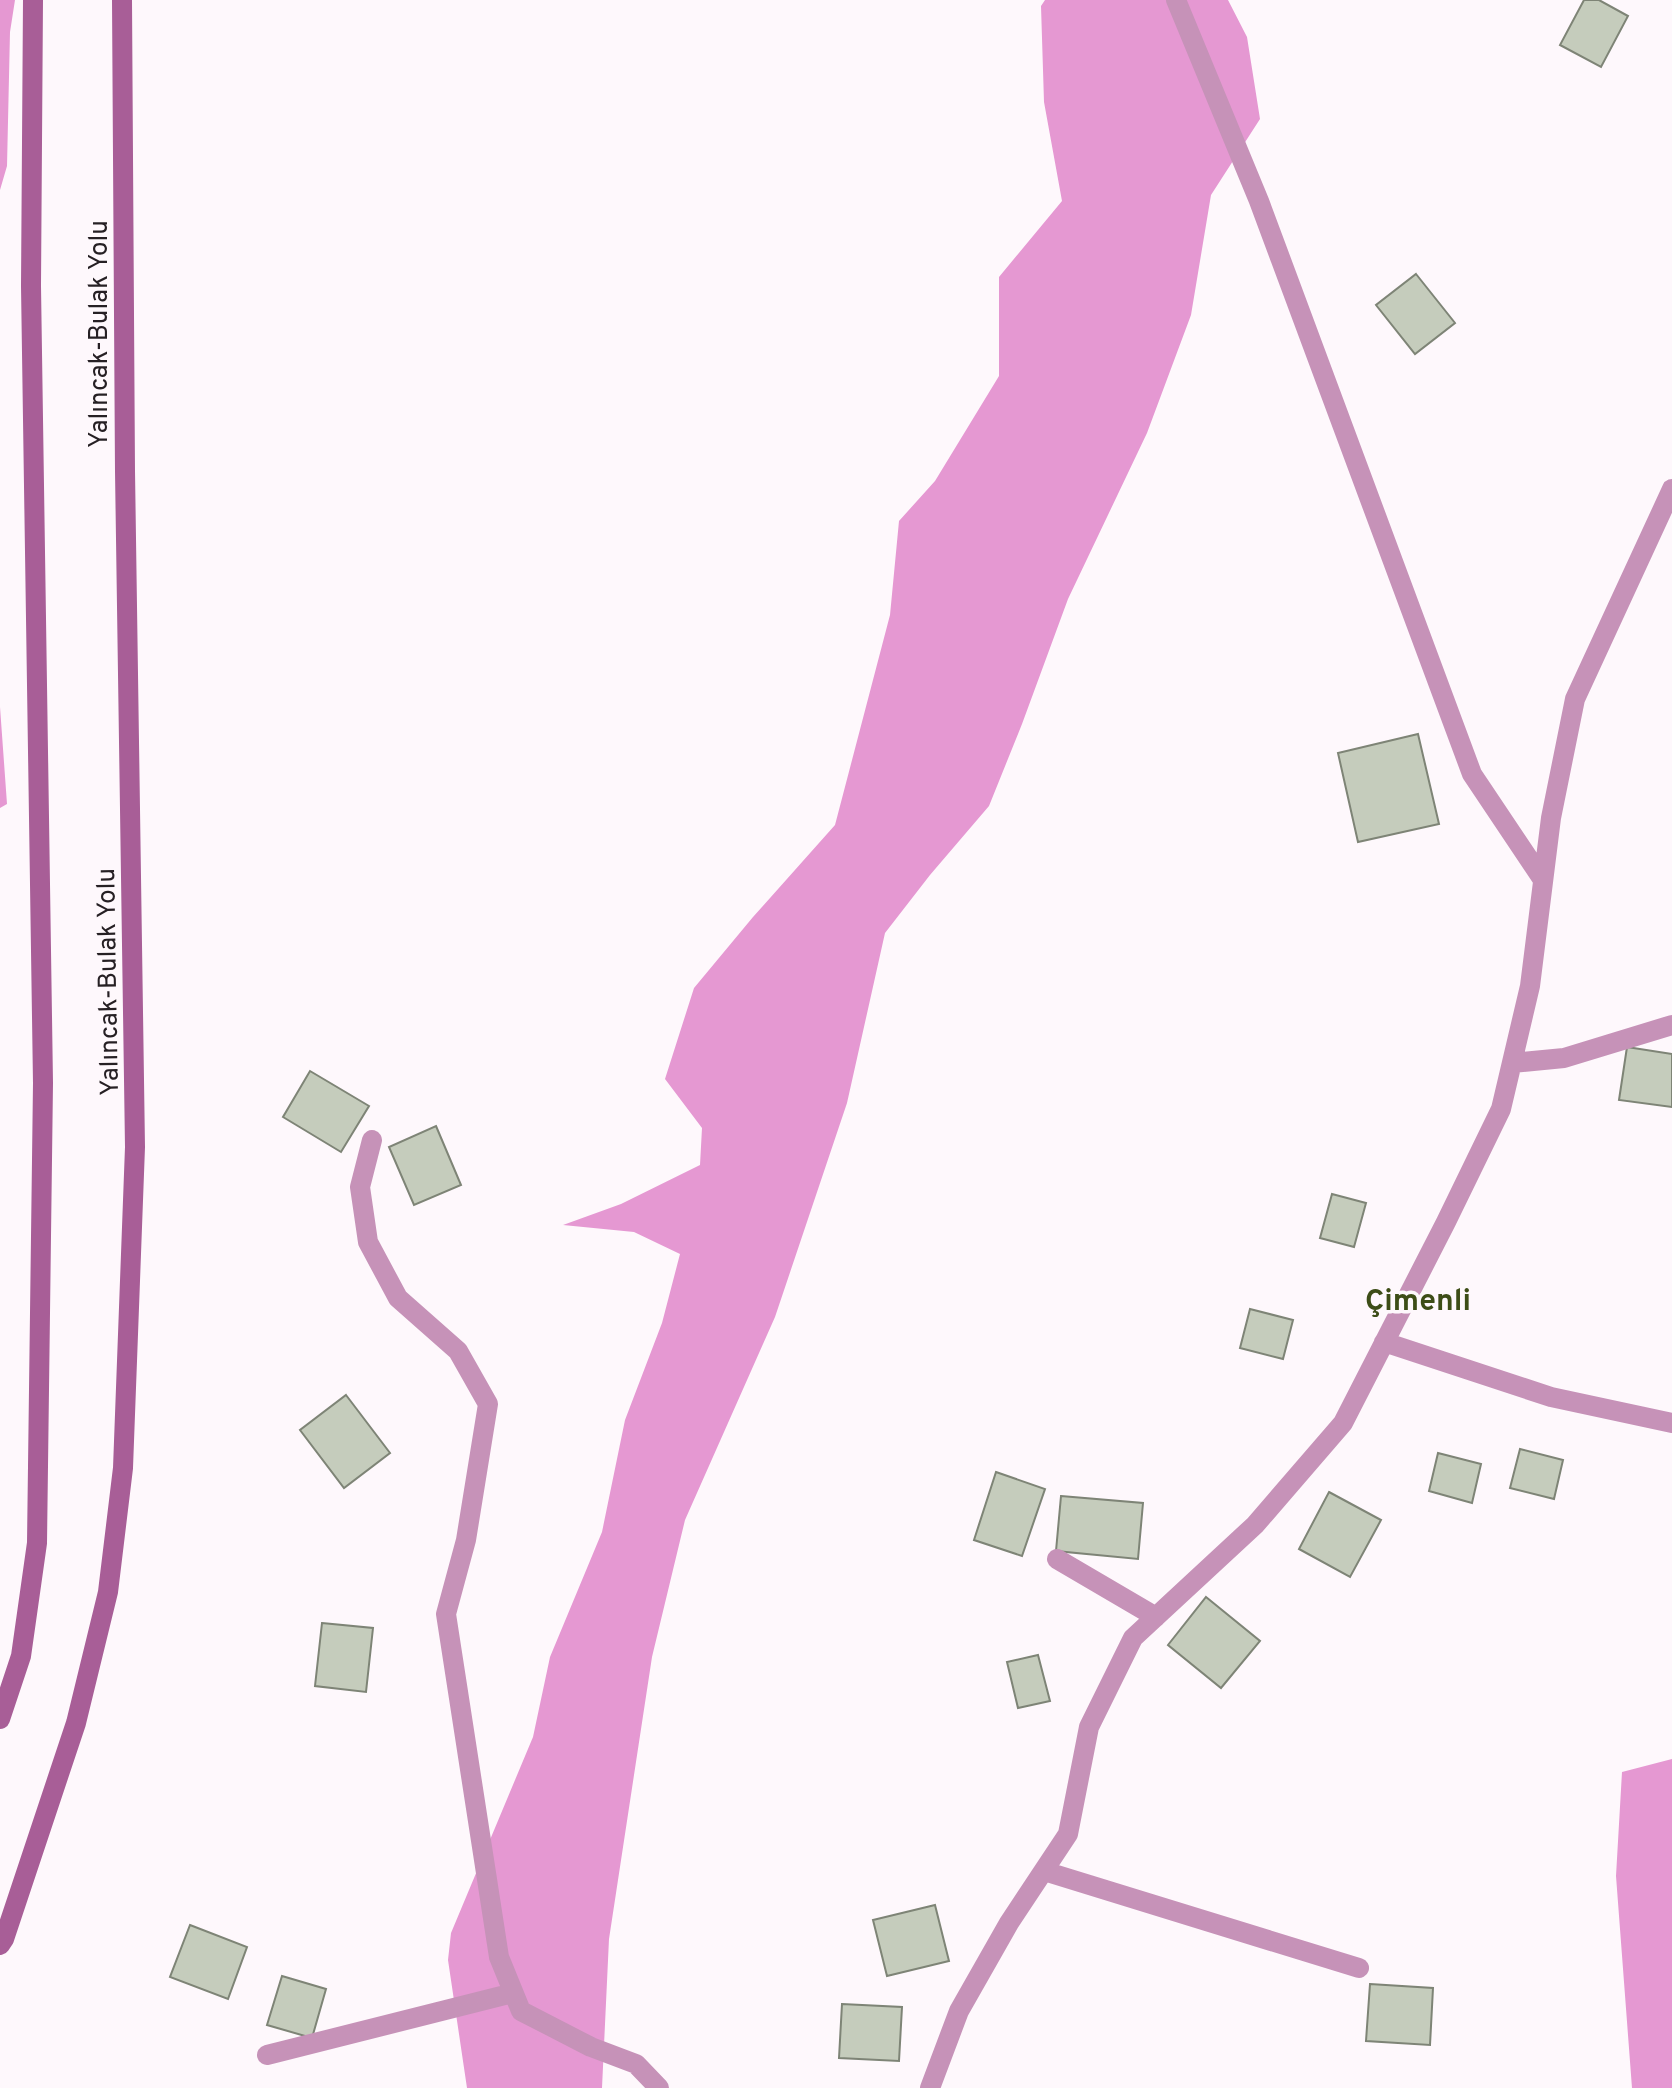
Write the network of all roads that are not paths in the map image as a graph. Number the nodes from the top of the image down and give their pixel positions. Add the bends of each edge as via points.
1 (33, 0) edge
2 (122, 0) edge
3 (1176, 0) edge
4 (1672, 489) edge
5 (1543, 880) junction
6 (1672, 1025) edge
7 (1512, 1063) junction
8 (372, 1140) dead end
9 (1384, 1342) junction
10 (1672, 1423) edge
11 (1057, 1559) dead end
12 (1156, 1617) junction
13 (0, 1719) edge
14 (1044, 1871) junction
15 (0, 1945) edge
16 (1359, 1968) dead end
17 (513, 1993) junction
18 (267, 2055) dead end
19 (659, 2088) edge
20 (930, 2088) edge

1 - 13 main road via 31,286 43,1083 37,1543 21,1656
2 - 15 main road, Yalıncak-Bulak Yolu via 135,1147 123,1468 108,1592 76,1723
3 - 5 street via 1265,216 1472,774
4 - 5 street via 1575,699
5 - 7 street via 1530,986
6 - 7 street via 1564,1058
7 - 9 street via 1501,1109
8 - 17 street via 360,1187 368,1242 398,1298 458,1351 488,1404 466,1540 446,1614 499,1957
9 - 10 street via 1551,1397
9 - 12 street via 1343,1423 1255,1525
11 - 12 street
12 - 14 street via 1133,1638 1089,1727 1068,1834
14 - 16 street
14 - 20 street via 959,2011
17 - 18 street
17 - 19 street via 521,2011 636,2064

